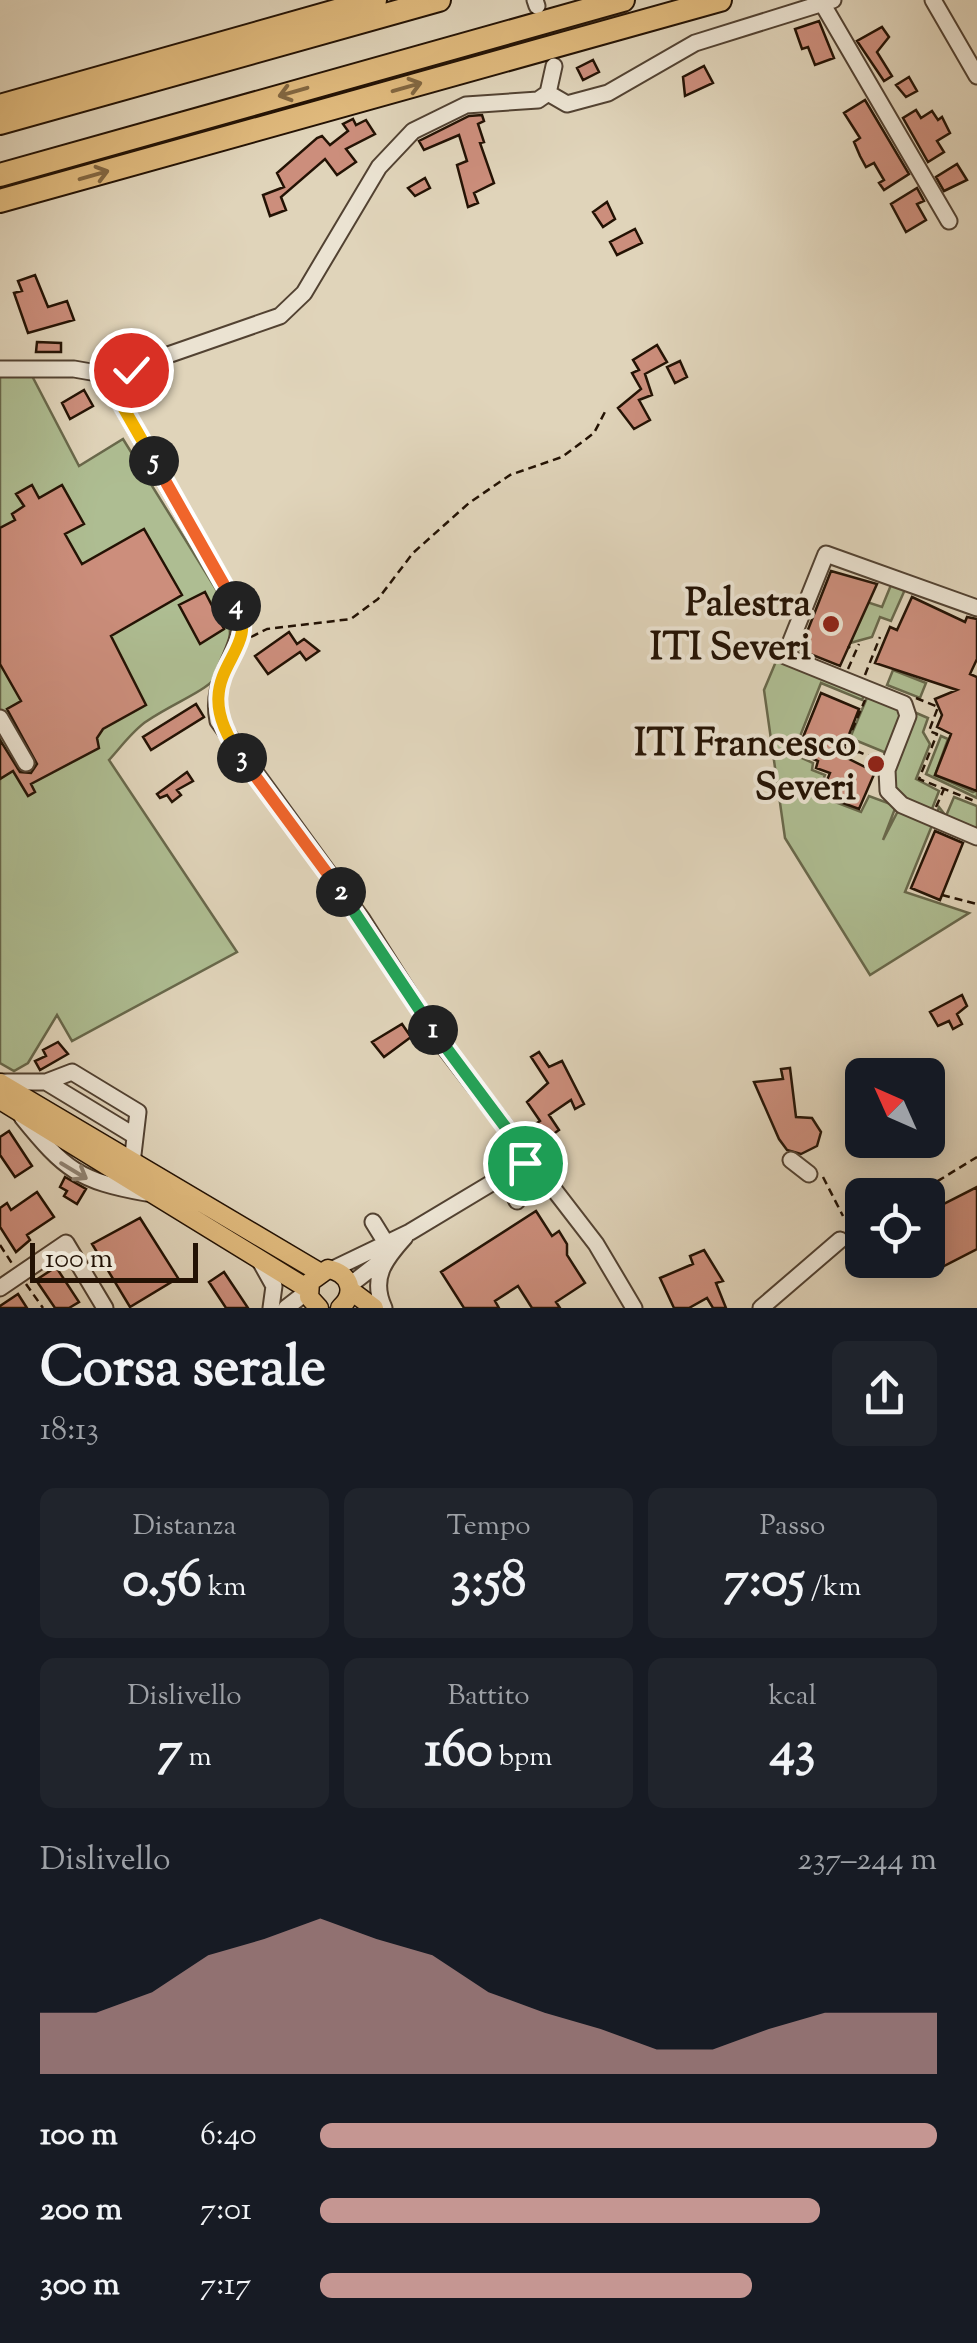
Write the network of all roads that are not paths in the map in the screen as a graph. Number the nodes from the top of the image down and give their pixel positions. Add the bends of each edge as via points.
1 (375, 0) edge
2 (439, 0) edge
3 (622, 0) edge
4 (720, 0) edge
5 (932, 0) edge
6 (828, 2) edge
7 (554, 66) dead end
8 (977, 76) edge
9 (548, 93) junction
10 (0, 106) edge
11 (0, 123) edge
12 (0, 175) edge
13 (0, 201) edge
14 (950, 221) dead end
15 (0, 369) edge
16 (120, 377) junction
17 (977, 608) edge
18 (0, 718) edge
19 (26, 763) dead end
20 (977, 837) edge
21 (0, 1082) edge
22 (8, 1106) edge
23 (530, 1160) junction
24 (790, 1160) dead end
25 (132, 1163) junction
26 (814, 1171) road end
27 (504, 1176) junction
28 (517, 1201) dead end
29 (373, 1222) dead end
30 (840, 1240) dead end
31 (388, 1248) junction
32 (254, 1254) junction
33 (326, 1271) junction
34 (350, 1287) junction
35 (0, 1288) edge
36 (308, 1290) junction
37 (104, 1308) edge
38 (271, 1308) edge
39 (286, 1308) edge
40 (319, 1308) edge
41 (340, 1308) edge
42 (374, 1308) edge
43 (384, 1308) edge
44 (634, 1308) edge
45 (761, 1308) edge

1 - 10 highway
2 - 11 highway
3 -> 12 highway
13 -> 4 highway
5 - 8 street
6 - 9 street via 695,42 608,93 567,104
6 - 14 street
7 - 9 street
9 - 16 street via 538,100 466,106 414,131 378,168 304,293 280,316
15 - 16 street via 74,368
16 - 23 street via 119,400 241,615 241,643 218,688 218,722
17 - 20 street via 826,554 785,656 897,699 908,710 884,780 894,799
18 - 19 street
21 - 25 main road
21 - 25 street via 46,1082 135,1136
22 -> 32 main road
23 - 27 street
23 - 44 street via 596,1244
24 - 26 street
25 - 33 main road
27 - 28 street
27 - 31 street
29 - 31 street
30 - 45 street
31 - 33 street
31 - 34 street
31 - 43 street via 378,1278
32 - 36 main road
32 - 38 street via 274,1286
33 - 34 main road
33 - 36 main road
34 - 41 main road
34 - 42 main road
35 - 37 street via 66,1244
36 - 39 street
36 - 40 main road

